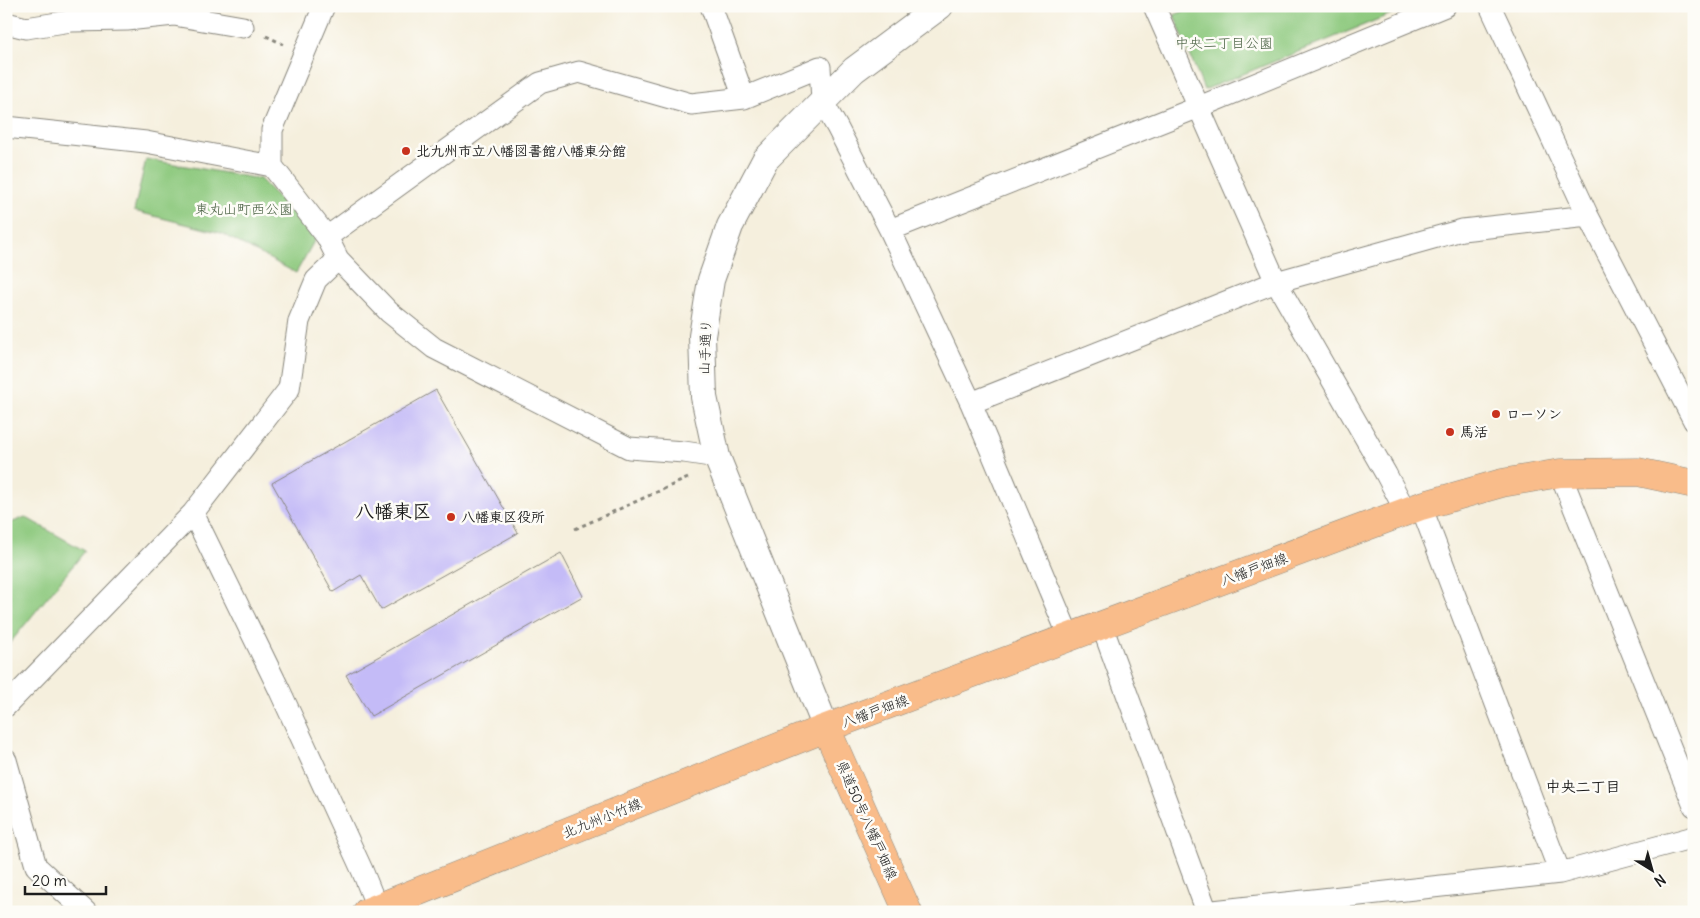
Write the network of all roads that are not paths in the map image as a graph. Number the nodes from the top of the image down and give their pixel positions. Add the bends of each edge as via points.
1 (324, 6) edge
2 (711, 6) edge
3 (940, 6) edge
4 (1154, 6) edge
5 (1445, 6) edge
6 (1490, 6) edge
7 (127, 13) edge
8 (6, 23) edge
9 (243, 27) road end
10 (744, 98) junction
11 (822, 102) junction
12 (1199, 108) junction
13 (6, 127) edge
14 (272, 166) junction
15 (1588, 216) junction
16 (890, 230) junction
17 (327, 237) junction
18 (338, 259) junction
19 (1276, 282) junction
20 (971, 403) junction
21 (1694, 421) edge
22 (717, 458) junction
23 (1560, 473) junction
24 (1694, 484) edge
25 (1414, 509) junction
26 (193, 513) junction
27 (1102, 626) junction
28 (1070, 639) junction
29 (6, 706) edge
30 (826, 728) junction
31 (6, 760) edge
32 (1694, 806) edge
33 (1694, 837) edge
34 (1560, 873) junction
35 (374, 911) edge
36 (86, 912) edge
37 (908, 912) edge
38 (1206, 912) edge

1 - 14 street via 272,130
2 - 10 street
3 - 11 street, 山手通り via 854,70
4 - 12 street
5 - 12 street
6 - 15 street
7 - 8 street via 26,28
7 - 9 street via 174,15
10 - 11 street via 820,68
10 - 17 street via 691,104 579,72 540,83
11 - 16 street
11 - 22 street, 山手通り via 765,160 730,226 711,280 702,336 704,397
12 - 16 street
12 - 19 street
13 - 14 street via 146,142
14 - 17 street
15 - 19 street via 1462,230
15 - 21 street
16 - 20 street
17 - 18 street
18 - 22 street via 389,312 434,348 629,448
18 - 26 street via 316,280 299,321 289,389
19 - 20 street
19 - 25 street via 1386,474
20 - 28 street
22 - 30 street, 山手通り
23 - 24 main road, 八幡戸畑線 via 1638,472
23 - 25 main road, 八幡戸畑線 via 1502,482
23 - 32 street
25 - 27 main road, 八幡戸畑線
25 - 34 street
26 - 29 street
26 - 35 street via 279,689
27 - 28 main road, 八幡戸畑線
27 - 38 street
28 - 30 main road, 八幡戸畑線
30 - 35 main road, 北九州小竹線
30 - 37 main road, 県道50号八幡戸畑線
31 - 36 street via 36,866
33 - 34 street
34 - 38 street

